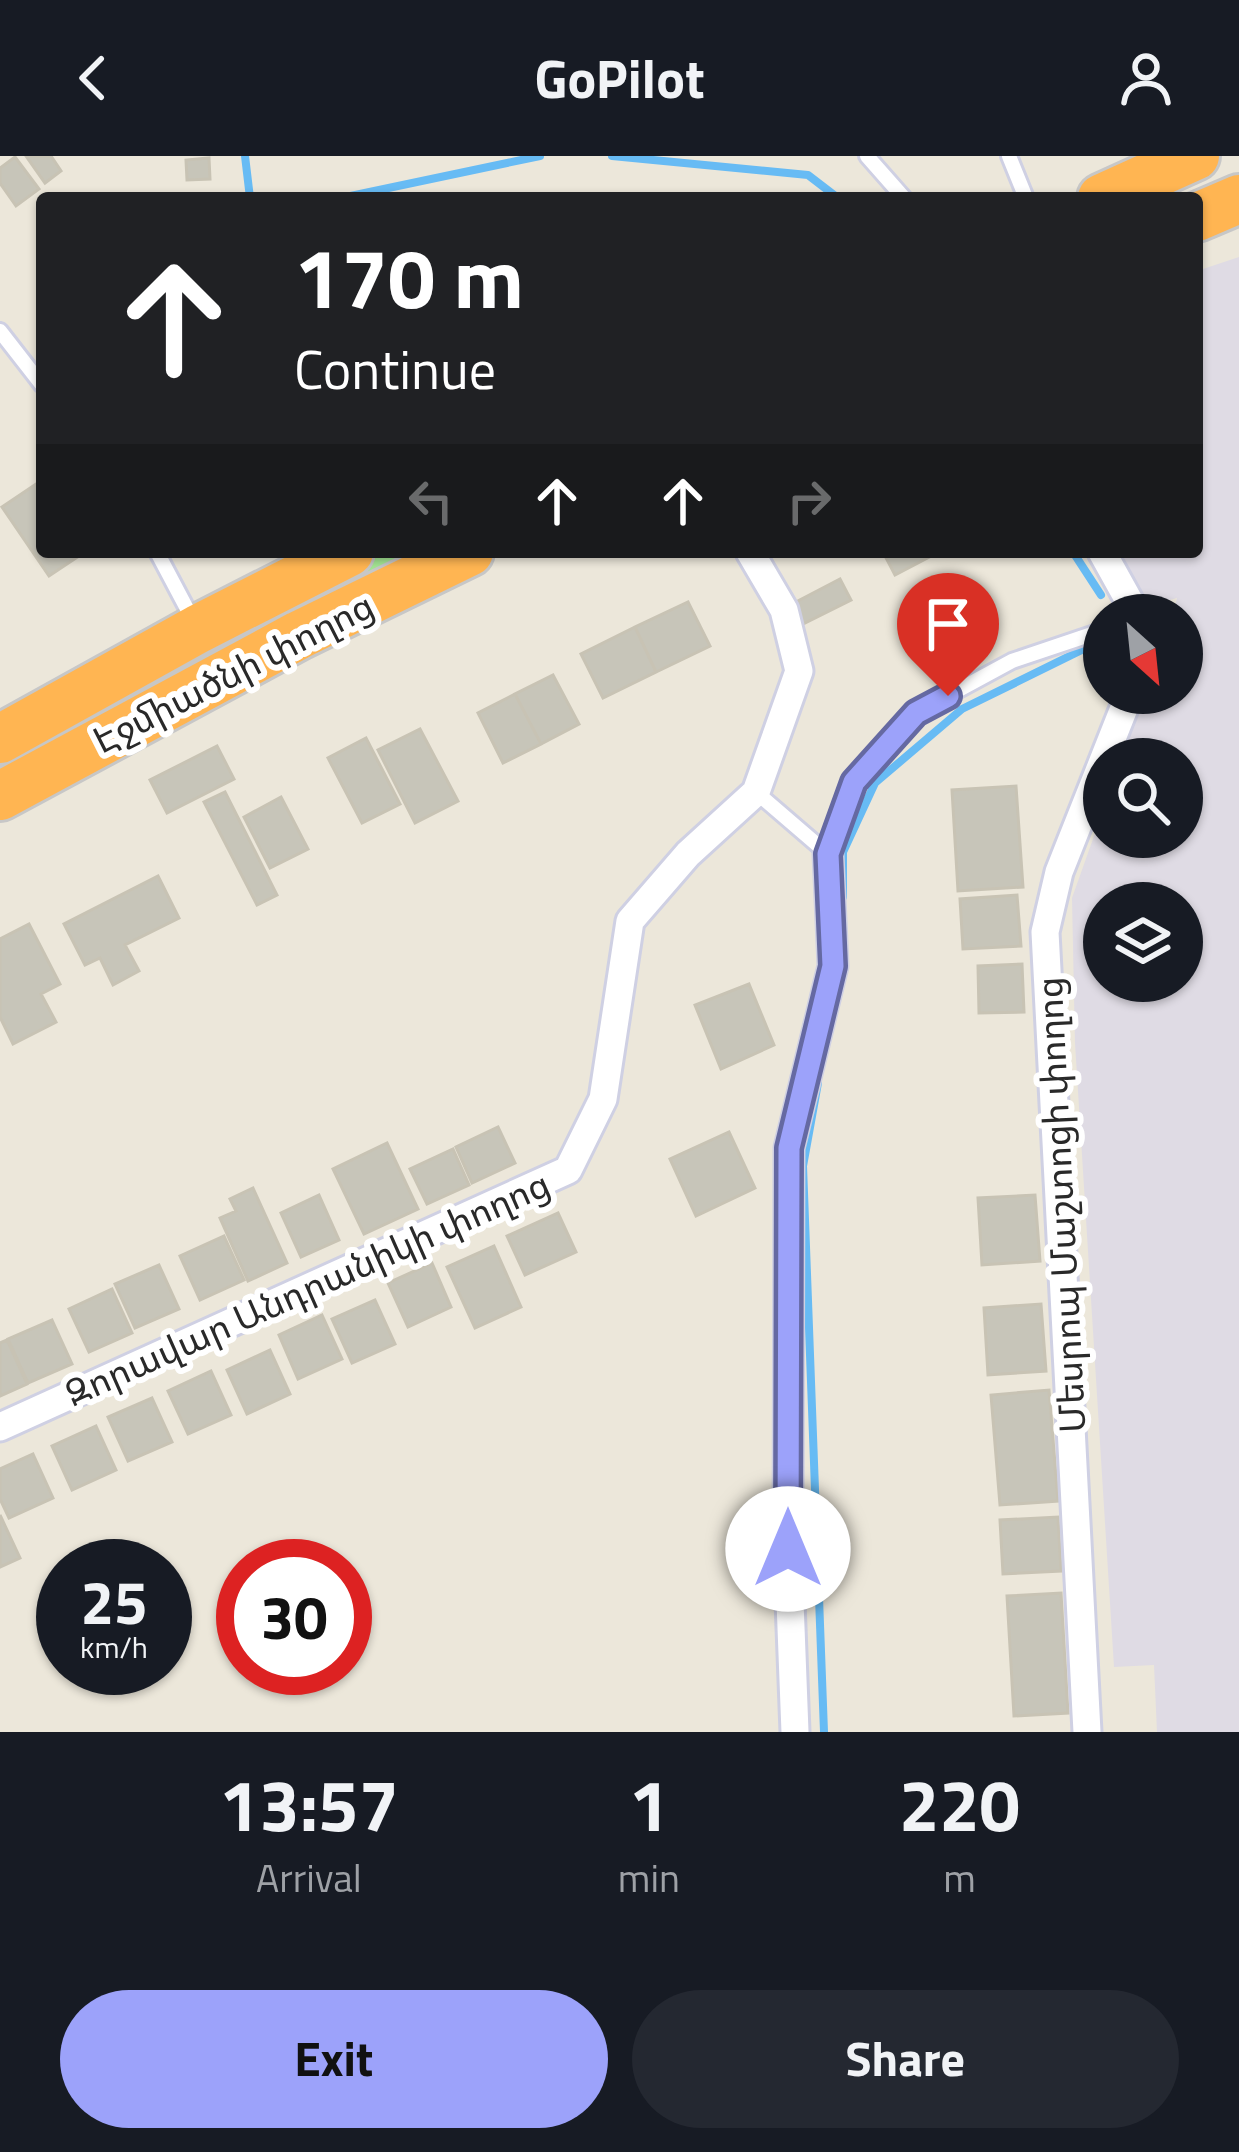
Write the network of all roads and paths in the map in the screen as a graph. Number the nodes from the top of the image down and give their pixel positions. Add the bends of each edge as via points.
1 (867, 156) edge
2 (1009, 156) edge
3 (1196, 156) edge
4 (899, 192) edge
5 (1024, 192) edge
6 (1115, 192) edge
7 (1239, 199) edge
8 (1203, 214) edge
9 (0, 331) edge
10 (36, 377) edge
11 (161, 558) edge
12 (338, 558) edge
13 (457, 558) edge
14 (754, 558) edge
15 (1105, 558) edge
16 (1125, 594) edge
17 (198, 629) junction
18 (1083, 637) edge
19 (1122, 714) edge
20 (0, 739) edge
21 (756, 792) junction
22 (0, 796) edge
23 (828, 854) junction
24 (0, 1427) edge
25 (795, 1732) edge
26 (1088, 1732) edge

1 - 4 lane
2 - 5 lane
3 - 6 highway
7 - 8 highway
9 - 10 lane
11 - 17 lane
12 - 17 highway, Էջմիածնի փողոց
13 - 22 highway, Էջմիածնի փողոց
14 - 21 street, Զորավար Անդրանիկի փողոց via 784,610 799,671
15 - 16 street
17 - 20 highway, Էջմիածնի փողոց
18 - 23 lane via 1012,662 916,713 854,782
19 - 26 street, Մեսրոպ Մաշտոցի փողոց via 1058,872 1045,932
21 - 23 lane
21 - 24 street, Զորավար Անդրանիկի փողոց via 630,921 604,1099 568,1170
23 - 25 street via 833,966 789,1148

